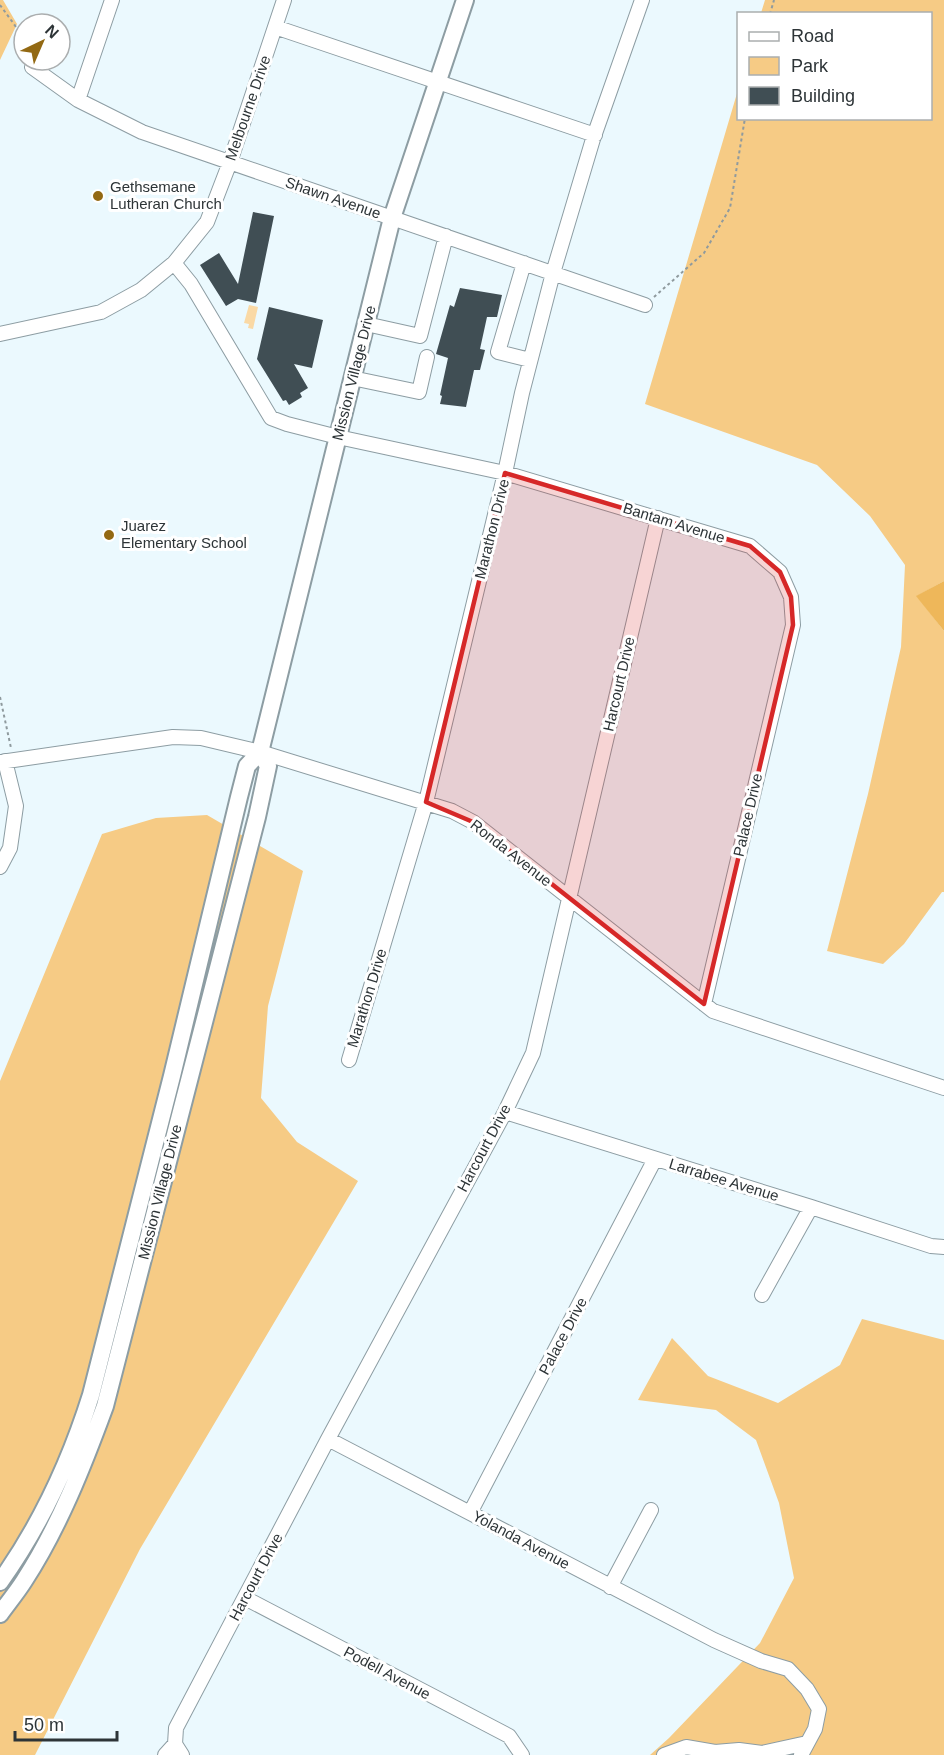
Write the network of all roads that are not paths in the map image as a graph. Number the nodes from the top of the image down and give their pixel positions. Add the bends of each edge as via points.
1 (112, 0) edge
2 (284, 0) edge
3 (465, 0) edge
4 (642, 0) edge
5 (275, 27) junction
6 (38, 72) edge
7 (438, 82) junction
8 (78, 100) junction
9 (595, 135) junction
10 (230, 162) junction
11 (392, 218) junction
12 (446, 236) junction
13 (174, 263) junction
14 (524, 263) junction
15 (553, 273) junction
16 (645, 305) road end
17 (366, 324) junction
18 (0, 334) edge
19 (427, 357) dead end
20 (530, 360) junction
21 (352, 378) junction
22 (338, 437) junction
23 (505, 473) junction
24 (658, 518) junction
25 (793, 625) joint
26 (260, 752) junction
27 (6, 761) edge
28 (426, 802) junction
29 (0, 867) edge
30 (569, 898) junction
31 (704, 1004) junction
32 (349, 1060) dead end
33 (944, 1088) edge
34 (504, 1112) junction
35 (655, 1159) junction
36 (811, 1207) junction
37 (944, 1247) edge
38 (762, 1295) dead end
39 (328, 1439) junction
40 (651, 1510) dead end
41 (470, 1513) junction
42 (0, 1582) edge
43 (610, 1587) junction
44 (245, 1598) junction
45 (0, 1614) edge
46 (179, 1749) edge
47 (804, 1749) edge
48 (165, 1755) edge
49 (522, 1755) edge
50 (664, 1755) edge

1 - 8 street
2 - 5 street, Melbourne Drive
3 - 7 main road, Mission Village Drive
4 - 9 street, Marathon Drive
5 - 7 street
5 - 10 street, Melbourne Drive
6 - 8 street, Shawn Avenue
7 - 9 street
7 - 11 main road, Mission Village Drive
8 - 10 street, Shawn Avenue via 142,132
9 - 15 street, Marathon Drive
10 - 11 street, Shawn Avenue
10 - 13 street, Melbourne Drive via 207,222
11 - 12 street, Shawn Avenue
11 - 17 main road, Mission Village Drive
12 - 14 street, Shawn Avenue
12 - 17 street via 420,336
13 - 18 street, Melbourne Drive via 141,290 101,312
13 - 22 street, Bantam Avenue via 191,284 271,418
14 - 15 street, Shawn Avenue
14 - 20 street via 498,352
15 - 16 street, Shawn Avenue
15 - 20 street, Marathon Drive
17 - 21 main road, Mission Village Drive
19 - 21 street via 419,392
20 - 23 street, Marathon Drive
21 - 22 main road, Mission Village Drive
22 - 23 street, Bantam Avenue
22 - 26 main road, Mission Village Drive
23 - 24 street, Bantam Avenue
23 - 28 street, Marathon Drive
24 - 25 street, Bantam Avenue via 750,546 780,572 791,597
24 - 30 street, Harcourt Drive
25 - 31 street, Palace Drive
26 - 27 street, Ronda Avenue via 201,738 173,737
26 - 28 street, Ronda Avenue
26 - 42 main road, Mission Village Drive via 248,766 239,797 86,1412 59,1481
26 - 45 main road, Mission Village Drive via 268,766 257,817 105,1406 60,1516 25,1580
27 - 29 street via 16,806 10,848
28 - 30 street, Ronda Avenue via 473,822
28 - 32 street, Marathon Drive
30 - 31 street, Ronda Avenue
30 - 34 street, Harcourt Drive via 533,1053
31 - 33 street, Ronda Avenue via 713,1011
34 - 35 street, Larrabee Avenue
34 - 39 street, Harcourt Drive
35 - 36 street, Larrabee Avenue
35 - 41 street, Palace Drive
36 - 37 street, Larrabee Avenue
36 - 38 street
39 - 41 street, Yolanda Avenue
39 - 44 street, Harcourt Drive
40 - 43 street
41 - 43 street, Yolanda Avenue
43 - 47 street, Yolanda Avenue via 714,1640 788,1669 819,1709 815,1729
44 - 46 street, Harcourt Drive via 176,1728
44 - 49 street, Podell Avenue via 508,1736
46 - 48 street
47 - 50 street via 762,1753 686,1747

